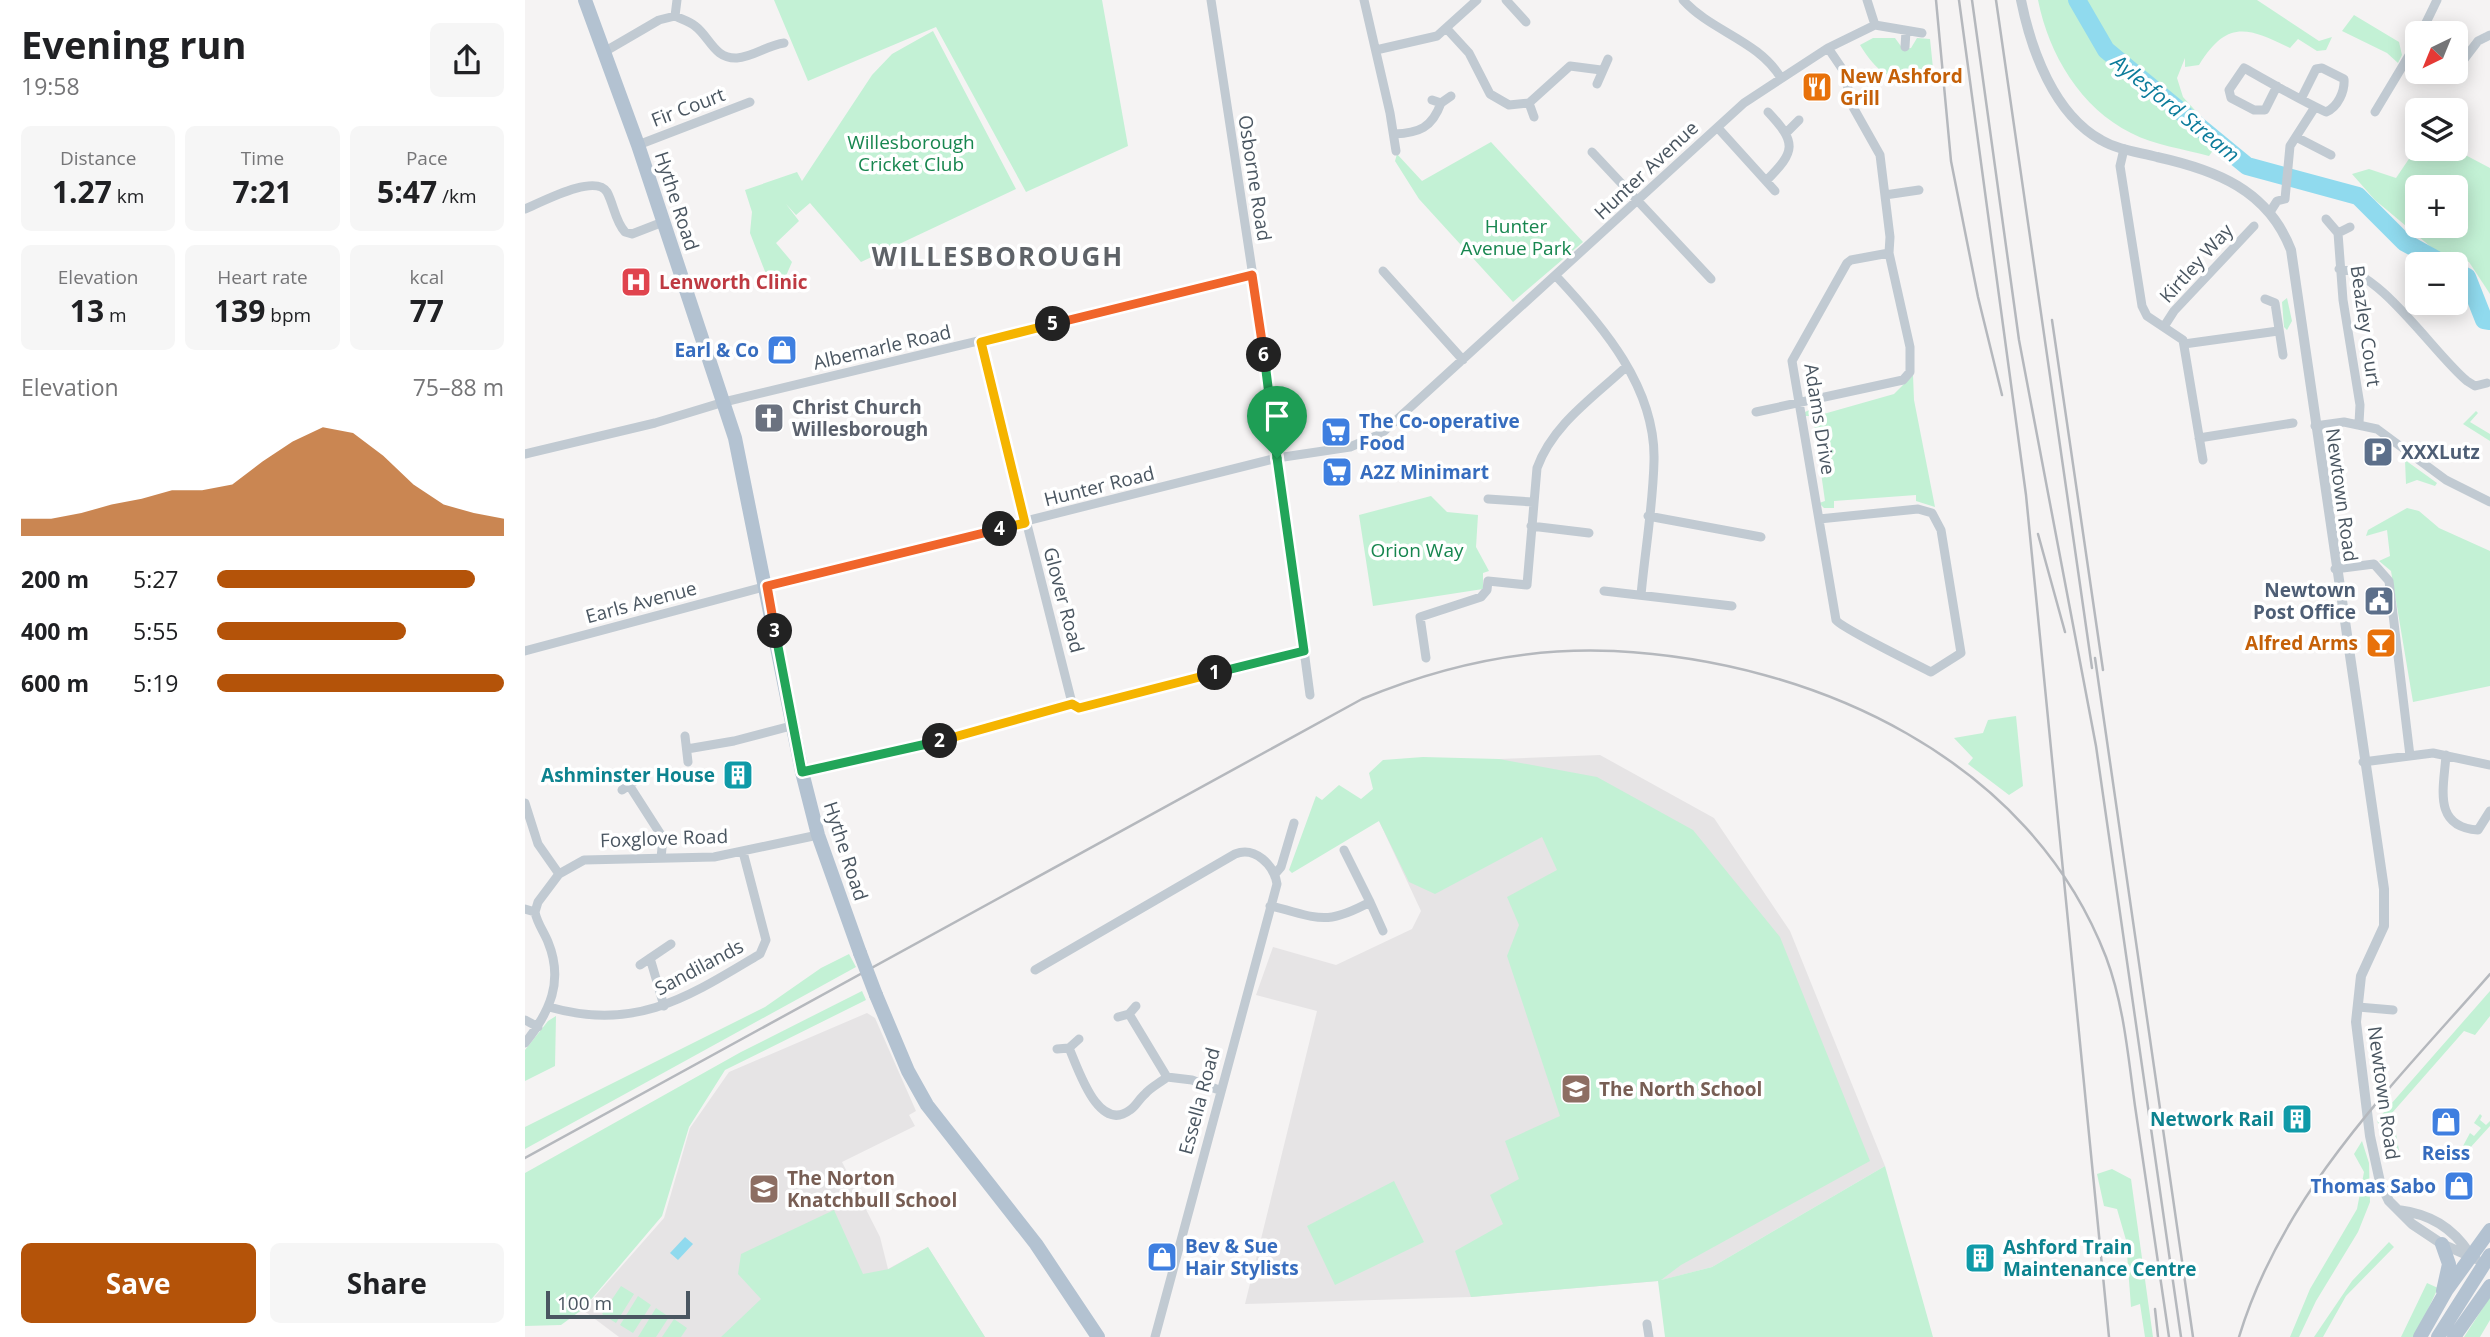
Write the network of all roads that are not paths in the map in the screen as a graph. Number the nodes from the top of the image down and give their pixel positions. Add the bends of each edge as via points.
1 (585, 0) edge
2 (677, 0) edge
3 (1210, 0) edge
4 (1364, 0) edge
5 (1477, 0) edge
6 (1506, 0) edge
7 (1683, 0) edge
8 (1867, 0) edge
9 (2021, 0) edge
10 (2437, 0) edge
11 (674, 16) junction
12 (2427, 21) edge
13 (1526, 22) dead end
14 (1875, 25) junction
15 (1447, 29) junction
16 (1906, 31) junction
17 (1922, 33) dead end
18 (2490, 36) edge
19 (784, 43) dead end
20 (1905, 47) dead end
21 (1828, 48) junction
22 (1376, 50) junction
23 (604, 52) junction
24 (2468, 54) edge
25 (1608, 59) dead end
26 (2405, 65) edge
27 (1601, 71) junction
28 (1781, 78) junction
29 (1597, 84) dead end
30 (2277, 86) junction
31 (1451, 96) dead end
32 (2301, 99) junction
33 (750, 102) dead end
34 (1529, 103) junction
35 (2315, 107) junction
36 (1768, 112) dead end
37 (2375, 112) dead end
38 (1534, 117) dead end
39 (1799, 120) dead end
40 (1718, 128) junction
41 (1787, 132) junction
42 (1394, 134) junction
43 (2298, 138) junction
44 (638, 145) junction
45 (2124, 149) junction
46 (1395, 151) dead end
47 (1592, 152) dead end
48 (2331, 155) dead end
49 (1766, 181) junction
50 (1919, 190) dead end
51 (1775, 191) dead end
52 (1885, 195) junction
53 (1639, 200) junction
54 (525, 209) edge
55 (2270, 212) junction
56 (2326, 219) dead end
57 (663, 222) junction
58 (2254, 226) dead end
59 (2350, 227) dead end
60 (2338, 233) junction
61 (1889, 253) junction
62 (2339, 269) junction
63 (1383, 271) dead end
64 (1252, 275) junction
65 (1556, 276) junction
66 (1711, 279) dead end
67 (2265, 299) dead end
68 (2165, 326) junction
69 (2278, 331) junction
70 (981, 342) junction
71 (2184, 344) junction
72 (2283, 355) dead end
73 (1463, 360) junction
74 (1627, 366) junction
75 (2487, 383) dead end
76 (724, 401) junction
77 (1798, 404) junction
78 (1756, 412) dead end
79 (2293, 423) dead end
80 (2359, 423) junction
81 (2315, 426) junction
82 (2199, 438) junction
83 (525, 454) edge
84 (1277, 458) junction
85 (2203, 460) dead end
86 (1488, 499) dead end
87 (1533, 502) junction
88 (2490, 502) edge
89 (1648, 516) junction
90 (1819, 519) junction
91 (1025, 523) junction
92 (1531, 526) junction
93 (1589, 533) dead end
94 (1761, 537) dead end
95 (2335, 569) junction
96 (767, 586) junction
97 (1604, 591) dead end
98 (1641, 595) junction
99 (1732, 606) dead end
100 (525, 651) edge
101 (1304, 651) junction
102 (1426, 659) dead end
103 (1310, 695) dead end
104 (1072, 704) junction
105 (792, 726) junction
106 (685, 736) dead end
107 (687, 749) junction
108 (2446, 755) junction
109 (2410, 756) junction
110 (688, 762) dead end
111 (2363, 762) junction
112 (2490, 765) edge
113 (802, 772) junction
114 (630, 785) dead end
115 (525, 803) edge
116 (2490, 811) edge
117 (1294, 823) dead end
118 (818, 835) junction
119 (1343, 850) dead end
120 (743, 852) junction
121 (661, 858) junction
122 (559, 874) junction
123 (1275, 874) junction
124 (1370, 902) junction
125 (1270, 906) junction
126 (530, 911) edge
127 (1383, 931) dead end
128 (671, 944) dead end
129 (650, 958) junction
130 (640, 965) dead end
131 (1035, 970) dead end
132 (664, 1006) junction
133 (1136, 1006) dead end
134 (549, 1007) junction
135 (2358, 1007) junction
136 (2393, 1010) dead end
137 (1129, 1014) junction
138 (1118, 1017) dead end
139 (525, 1020) edge
140 (538, 1027) junction
141 (1079, 1039) dead end
142 (525, 1043) edge
143 (1069, 1048) junction
144 (1056, 1049) dead end
145 (1167, 1077) junction
146 (1219, 1090) junction
147 (2398, 1210) junction
148 (2490, 1230) edge
149 (2442, 1244) junction
150 (2470, 1254) junction
151 (2486, 1259) edge
152 (2490, 1286) edge
153 (2441, 1299) junction
154 (1647, 1324) dead end
155 (1098, 1337) edge
156 (1155, 1337) edge
157 (1647, 1337) edge
158 (2420, 1337) edge
159 (2438, 1337) edge
160 (2454, 1337) edge

1 - 23 main road, Hythe Road
2 - 11 street
3 - 64 street, Osborne Road
4 - 22 street
5 - 15 street
6 - 13 street
7 - 28 street via 1706,22 1756,50
8 - 14 street
9 - 45 street, Newtown Road via 2041,62 2072,116 2099,139
10 - 12 street
11 - 19 street via 694,25 727,57 744,57
11 - 23 street
14 - 16 street
14 - 21 street, Hunter Avenue
15 - 22 street via 1430,39
15 - 34 street via 1469,53 1495,99 1509,105
16 - 17 street
16 - 20 street
18 - 24 street via 2478,41
21 - 28 street, Hunter Avenue
21 - 52 street via 1843,70 1853,107 1875,144
22 - 42 street
23 - 44 main road, Hythe Road
25 - 27 street
26 - 37 street
27 - 29 street
27 - 34 street via 1570,66
28 - 40 street, Hunter Avenue
30 - 30 street via 2265,110 2254,110 2231,98 2229,90 2244,68
30 - 32 street
31 - 42 street via 1437,101 1436,117 1423,130
32 - 35 street
32 - 35 street via 2316,69 2344,79 2345,88 2333,109 2326,112
33 - 44 street, Fir Court
34 - 38 street
35 - 43 street
36 - 41 street
39 - 41 street
40 - 49 street
40 - 53 street, Hunter Avenue
41 - 49 street via 1786,160
42 - 46 street
43 - 48 street
43 - 55 street via 2290,146 2285,199 2277,201
44 - 57 main road, Hythe Road
45 - 55 street, Newtown Road via 2228,178
45 - 68 street via 2120,166 2142,306 2147,316
47 - 53 street
49 - 51 street
50 - 52 street
52 - 61 street
53 - 65 street, Hunter Avenue
53 - 66 street
54 - 57 street via 596,184 606,191 625,232 632,234
55 - 81 street, Newtown Road via 2282,228 2293,258
56 - 60 street
57 - 76 main road, Hythe Road
58 - 68 street, Kirtley Way
59 - 60 street
60 - 62 street, Beazley Court
61 - 77 street, Adams Drive via 1847,264 1793,355
61 - 77 street via 1910,347 1910,372 1903,380
62 - 75 street via 2359,271 2467,381 2475,386
62 - 80 street, Beazley Court
63 - 73 street
64 - 70 street, Albemarle Road
64 - 84 street, Osborne Road
65 - 73 street, Hunter Avenue
65 - 74 street via 1615,345
67 - 69 street via 2275,303
68 - 71 street
69 - 71 street
69 - 72 street
70 - 76 street, Albemarle Road
70 - 91 street, Glover Road
71 - 82 street
73 - 84 street, Hunter Avenue via 1373,439
74 - 87 street via 1551,439 1537,468
74 - 89 street via 1642,400 1654,453
76 - 83 street, Albemarle Road via 655,423
76 - 96 main road, Hythe Road
77 - 78 street
77 - 90 street, Adams Drive
79 - 82 street
80 - 81 street
80 - 88 street via 2377,429 2446,480
81 - 95 street, Newtown Road
82 - 85 street
84 - 91 street, Hunter Road
84 - 101 street, Osborne Road
86 - 87 street
87 - 92 street
89 - 94 street
89 - 98 street
90 - 90 street, Adams Drive via 1840,626 1931,672 1961,653 1941,530 1932,513 1918,509
91 - 96 street, Hunter Road
91 - 104 street, Glover Road
92 - 93 street
92 - 102 street via 1527,584 1488,581 1481,597 1420,617
95 - 109 street via 2374,564 2389,581
95 - 111 street, Newtown Road
96 - 100 street, Earls Avenue
96 - 105 main road, Hythe Road
97 - 98 street
98 - 99 street
101 - 103 street, Osborne Road
101 - 104 street via 1079,708
104 - 113 street via 913,749
105 - 107 street
105 - 113 main road, Hythe Road
106 - 107 street
107 - 110 street
108 - 109 street
108 - 112 street
108 - 116 street via 2442,800 2446,814 2478,831
109 - 111 street
111 - 135 street, Newtown Road via 2386,915 2361,976
113 - 118 main road, Hythe Road
114 - 121 street via 663,838
115 - 122 street via 538,844
117 - 123 street, Essella Road
118 - 120 street, Foxglove Road
118 - 155 main road, Hythe Road, bridge via 908,1071 927,1105 1036,1244
119 - 124 street
120 - 121 street, Foxglove Road
120 - 132 street, Sandilands via 764,926 765,947 745,963
121 - 122 street, Foxglove Road via 584,860
122 - 126 street, Foxglove Road
123 - 125 street, Essella Road via 1277,884
123 - 131 street via 1258,856 1235,854
124 - 125 street via 1325,920
124 - 127 street
125 - 146 street, Essella Road
126 - 134 street via 553,960 556,982
128 - 129 street
129 - 130 street
129 - 132 street
132 - 134 street, Sandilands via 642,1014 601,1016
133 - 137 street
134 - 140 street
135 - 136 street
135 - 147 street, Newtown Road via 2356,1022 2380,1182
137 - 138 street
137 - 145 street
139 - 140 street
140 - 142 street
141 - 143 street
143 - 144 street
143 - 145 street via 1097,1106 1108,1114 1132,1109
145 - 146 street
146 - 156 street, Essella Road
147 - 149 street, Newtown Road
147 - 150 street, Newtown Road via 2418,1213 2456,1233
148 - 150 main road
149 - 150 street, Newtown Road
149 - 153 main road via 2449,1264
150 - 151 street, Newtown Road
150 - 153 main road
151 - 159 main road
152 - 160 main road
153 - 158 main road
154 - 157 street

